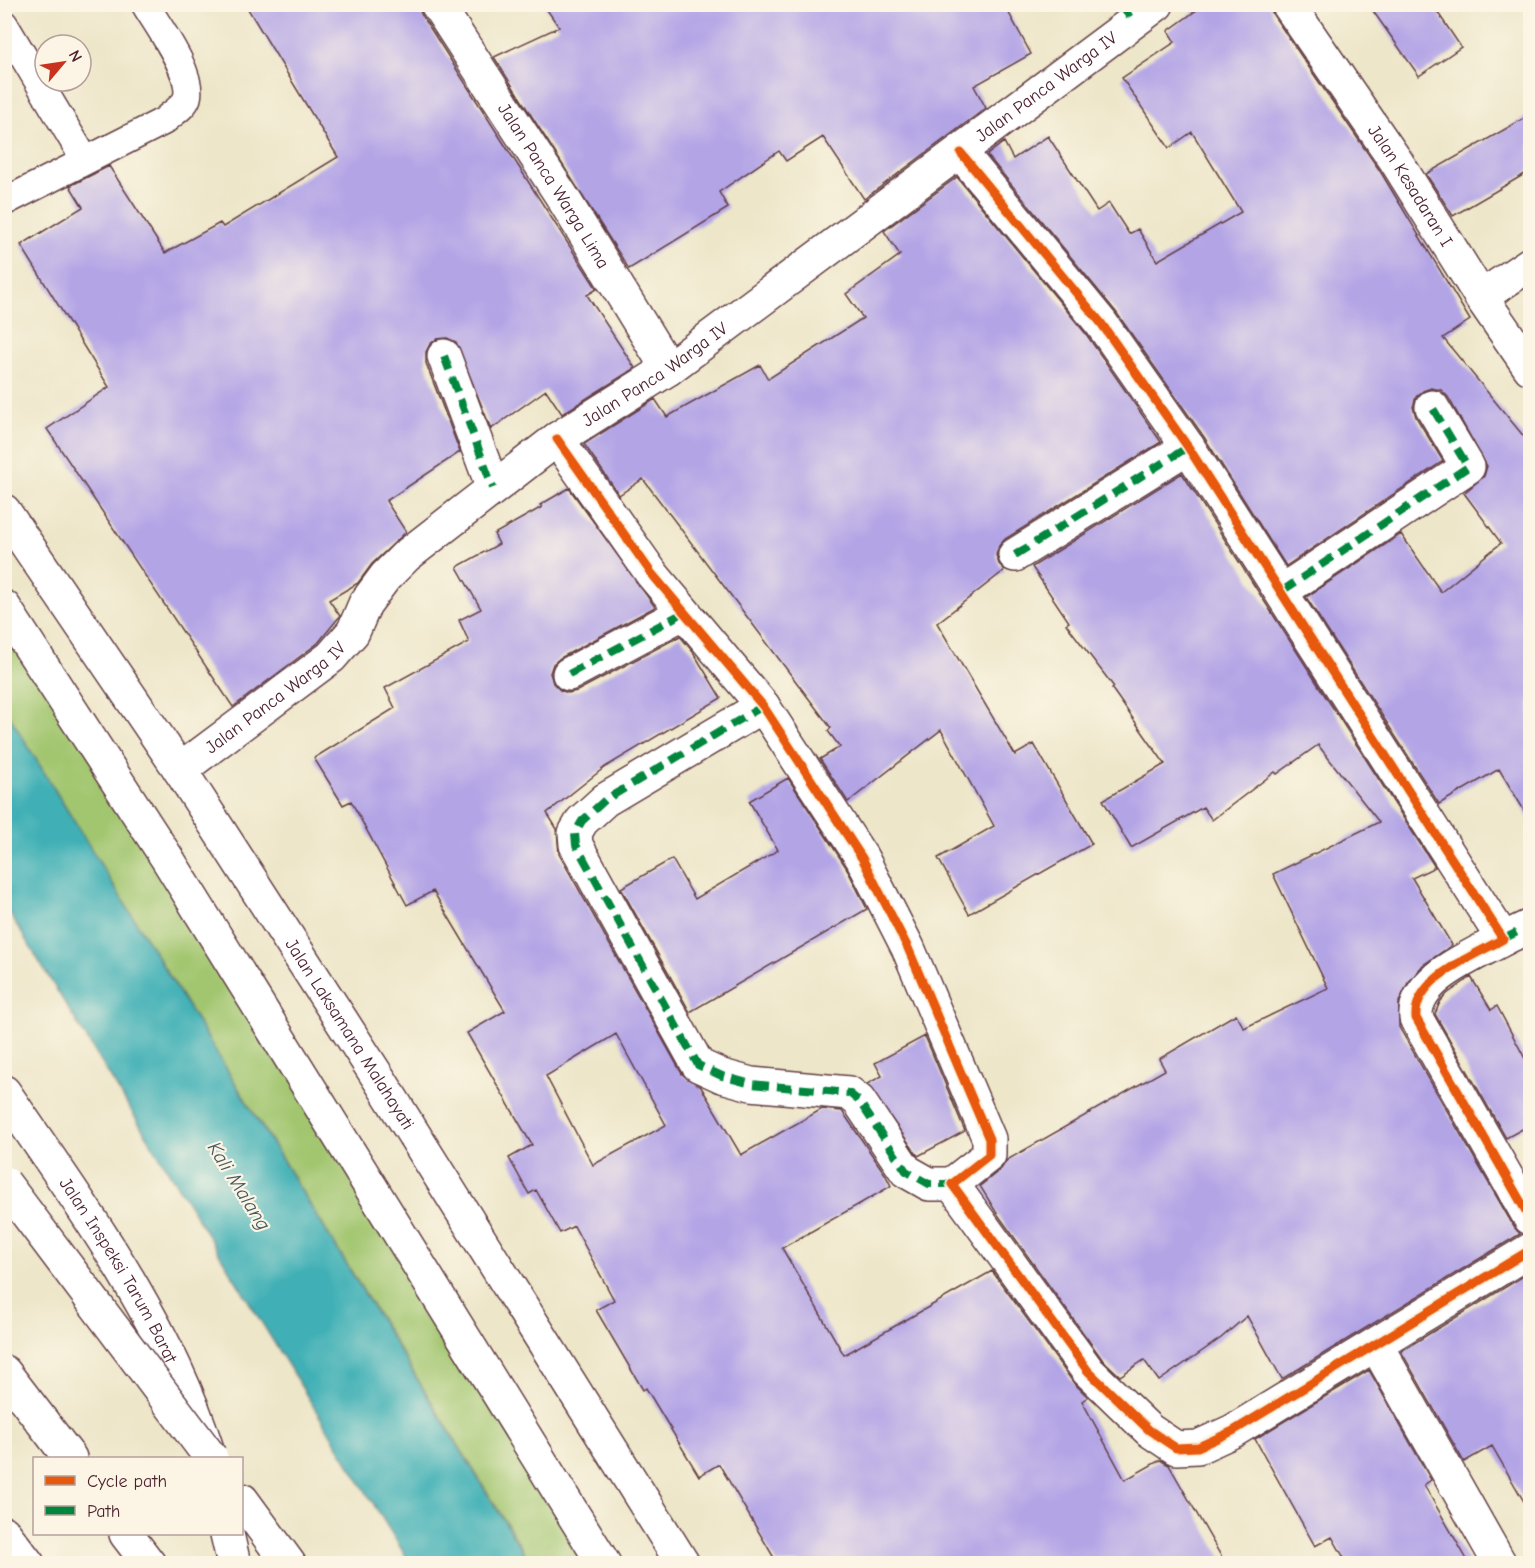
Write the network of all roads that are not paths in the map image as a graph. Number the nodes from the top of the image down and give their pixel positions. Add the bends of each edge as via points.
1 (145, 4) edge
2 (437, 4) edge
3 (1288, 4) edge
4 (1137, 11) edge
5 (4, 24) edge
6 (961, 153) junction
7 (86, 160) junction
8 (4, 202) edge
9 (1530, 264) edge
10 (1481, 297) junction
11 (444, 356) dead end
12 (1530, 368) edge
13 (668, 369) junction
14 (1432, 407) dead end
15 (557, 439) junction
16 (1188, 447) junction
17 (493, 488) junction
18 (4, 511) edge
19 (1016, 555) dead end
20 (1282, 591) junction
21 (4, 607) edge
22 (683, 613) junction
23 (569, 674) dead end
24 (763, 706) junction
25 (180, 770) junction
26 (1517, 933) edge
27 (4, 1092) edge
28 (4, 1183) edge
29 (952, 1184) junction
30 (1530, 1218) edge
31 (1530, 1251) edge
32 (1376, 1345) junction
33 (4, 1372) edge
34 (69, 1457) edge
35 (209, 1457) edge
36 (210, 1457) edge
37 (243, 1501) edge
38 (4, 1533) edge
39 (128, 1535) edge
40 (227, 1535) edge
41 (28, 1563) edge
42 (149, 1563) edge
43 (234, 1563) edge
44 (290, 1563) edge
45 (604, 1563) edge
46 (683, 1563) edge
47 (1500, 1563) edge

1 - 7 lane via 183,69 188,96 164,121
2 - 13 main road, Jalan Panca Warga Lima
3 - 10 main road, Jalan Kesadaran I via 1396,161
4 - 6 main road, Jalan Panca Warga IV
5 - 7 lane
6 - 13 main road, Jalan Panca Warga IV
6 - 16 main road via 1101,322
7 - 8 lane
9 - 10 main road
10 - 12 main road, Jalan Kesadaran I
11 - 17 main road
13 - 15 main road, Jalan Panca Warga IV
14 - 20 main road via 1468,467
15 - 17 main road, Jalan Panca Warga IV
15 - 22 main road
16 - 19 main road
16 - 20 main road
17 - 25 main road, Jalan Panca Warga IV via 385,577 365,604 352,632 331,657
18 - 25 main road, Jalan Laksamana Malahayati
20 - 26 main road
21 - 45 main road via 150,830
22 - 23 main road
22 - 24 main road
24 - 29 main road via 862,858 908,948 989,1138 989,1155
24 - 29 main road via 605,800 582,821 575,832 576,845 699,1065 751,1084 849,1093 859,1101 906,1172 929,1184
25 - 46 main road, Jalan Laksamana Malahayati
26 - 30 main road via 1442,975 1415,1007 1416,1018
27 - 36 main road, Jalan Inspeksi Tarum Barat via 128,1276 195,1413
28 - 35 main road, bridge
29 - 32 main road via 1088,1371 1149,1430 1176,1448 1198,1447 1233,1431
31 - 32 main road
32 - 47 main road
33 - 34 main road
37 - 44 main road
38 - 41 main road
39 - 42 main road
40 - 43 main road

